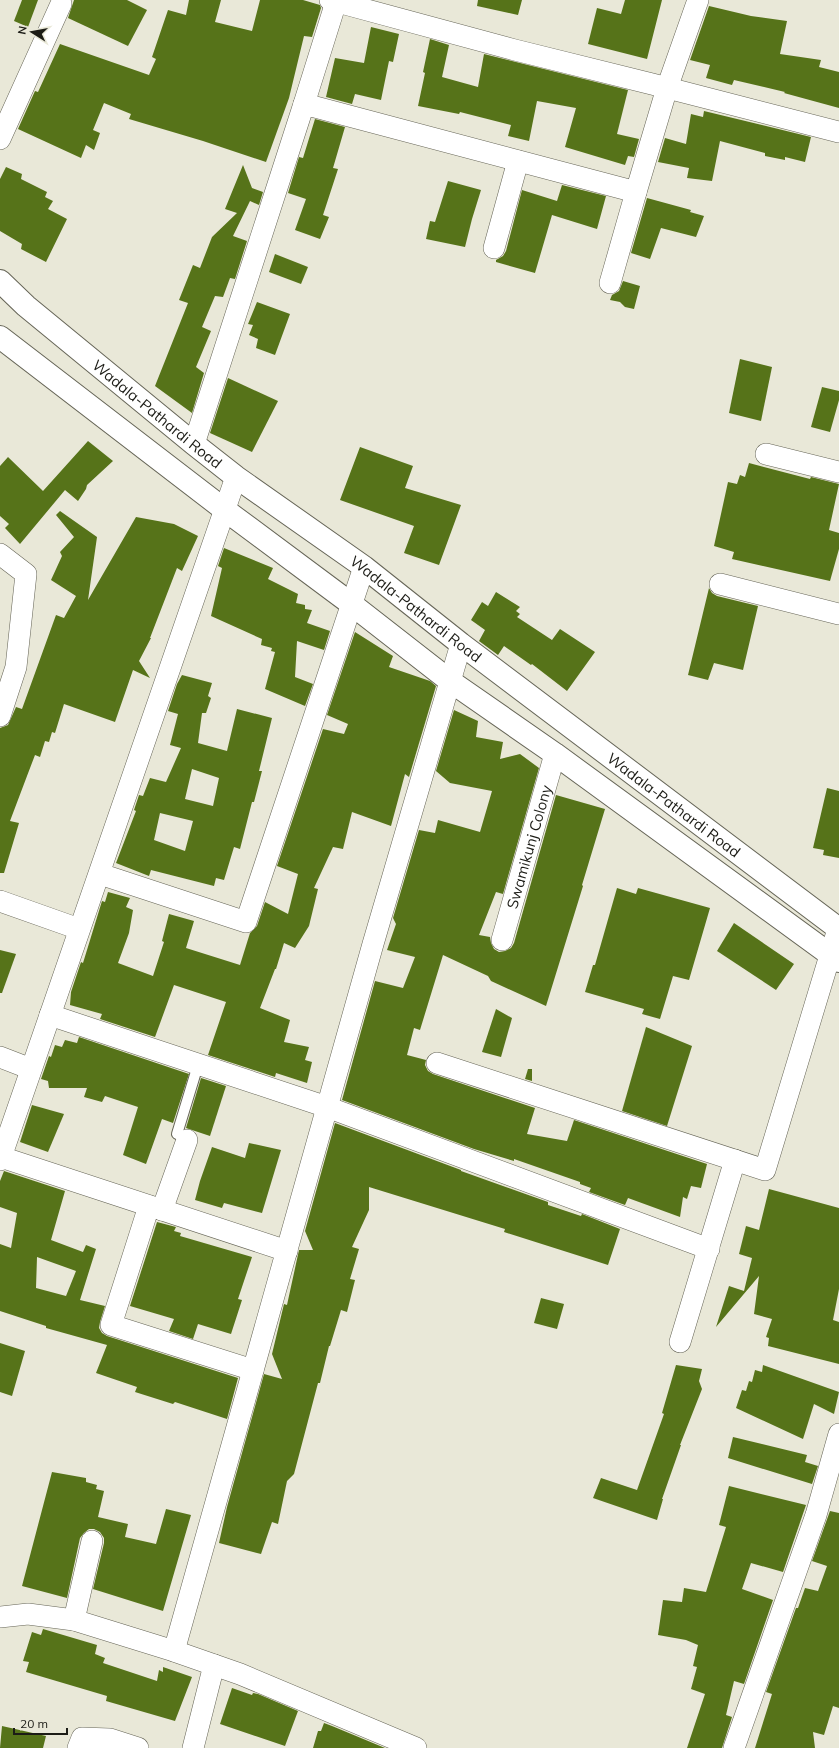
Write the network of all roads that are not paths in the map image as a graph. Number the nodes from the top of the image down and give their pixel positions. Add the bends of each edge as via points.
1 (698, 0) edge
2 (333, 1) edge
3 (62, 4) dead end
4 (384, 7) edge
5 (667, 88) junction
6 (304, 104) junction
7 (839, 132) edge
8 (0, 139) edge
9 (518, 161) junction
10 (636, 192) junction
11 (494, 248) dead end
12 (0, 281) edge
13 (610, 283) dead end
14 (1, 340) edge
15 (194, 444) junction
16 (766, 454) dead end
17 (839, 472) edge
18 (236, 477) junction
19 (225, 510) junction
20 (0, 554) edge
21 (364, 567) junction
22 (720, 584) dead end
23 (350, 603) junction
24 (839, 614) edge
25 (461, 644) junction
26 (8, 665) edge
27 (450, 680) junction
28 (0, 716) edge
29 (555, 754) junction
30 (100, 874) junction
31 (0, 901) edge
32 (79, 929) junction
33 (839, 929) edge
34 (502, 940) dead end
35 (835, 958) edge
36 (50, 1015) junction
37 (0, 1057) edge
38 (437, 1063) dead end
39 (198, 1065) junction
40 (31, 1069) junction
41 (327, 1107) junction
42 (182, 1137) joint
43 (0, 1159) edge
44 (735, 1160) junction
45 (155, 1208) junction
46 (709, 1248) junction
47 (287, 1250) junction
48 (680, 1342) dead end
49 (253, 1370) junction
50 (839, 1434) edge
51 (92, 1541) dead end
52 (0, 1617) edge
53 (74, 1620) junction
54 (174, 1651) junction
55 (214, 1665) junction
56 (78, 1748) edge
57 (138, 1748) edge
58 (193, 1748) edge
59 (416, 1748) edge
60 (734, 1748) edge

1 - 5 street
2 - 4 street
2 - 6 street
3 - 8 street
4 - 5 street via 515,50
5 - 7 street
5 - 10 street
6 - 9 street
6 - 15 street
9 - 10 street
9 - 11 street
10 - 13 street
12 - 15 main road, Wadala-Pathardi Road via 26,306
14 - 19 main road, Wadala-Pathardi Road
15 - 18 main road, Wadala-Pathardi Road
16 - 17 street
18 - 19 street
18 - 21 main road, Wadala-Pathardi Road
19 - 23 main road, Wadala-Pathardi Road
19 - 30 street
20 - 26 street via 26,574
21 - 23 street
21 - 25 main road, Wadala-Pathardi Road
22 - 24 street
23 - 27 main road, Wadala-Pathardi Road
23 - 30 street via 246,922
25 - 27 street
25 - 33 main road, Wadala-Pathardi Road
26 - 28 street
27 - 29 main road, Wadala-Pathardi Road
27 - 41 street
29 - 34 street, Swamikunj Colony
29 - 35 main road, Wadala-Pathardi Road
30 - 32 street
31 - 32 street
32 - 36 street
33 - 35 street
35 - 44 street via 766,1170
36 - 39 street
36 - 40 street
37 - 40 street
38 - 44 street
39 - 41 street
39 - 42 lane
40 - 43 street
41 - 46 street
41 - 47 street
42 - 45 street
43 - 45 street
44 - 46 street
45 - 47 street
45 - 49 street via 111,1325
46 - 48 street
47 - 49 street
49 - 54 street
50 - 60 street via 816,1514
51 - 53 street
52 - 53 street via 28,1614
53 - 54 street
54 - 55 street
55 - 58 street
55 - 59 street
56 - 57 street via 82,1738 110,1739

